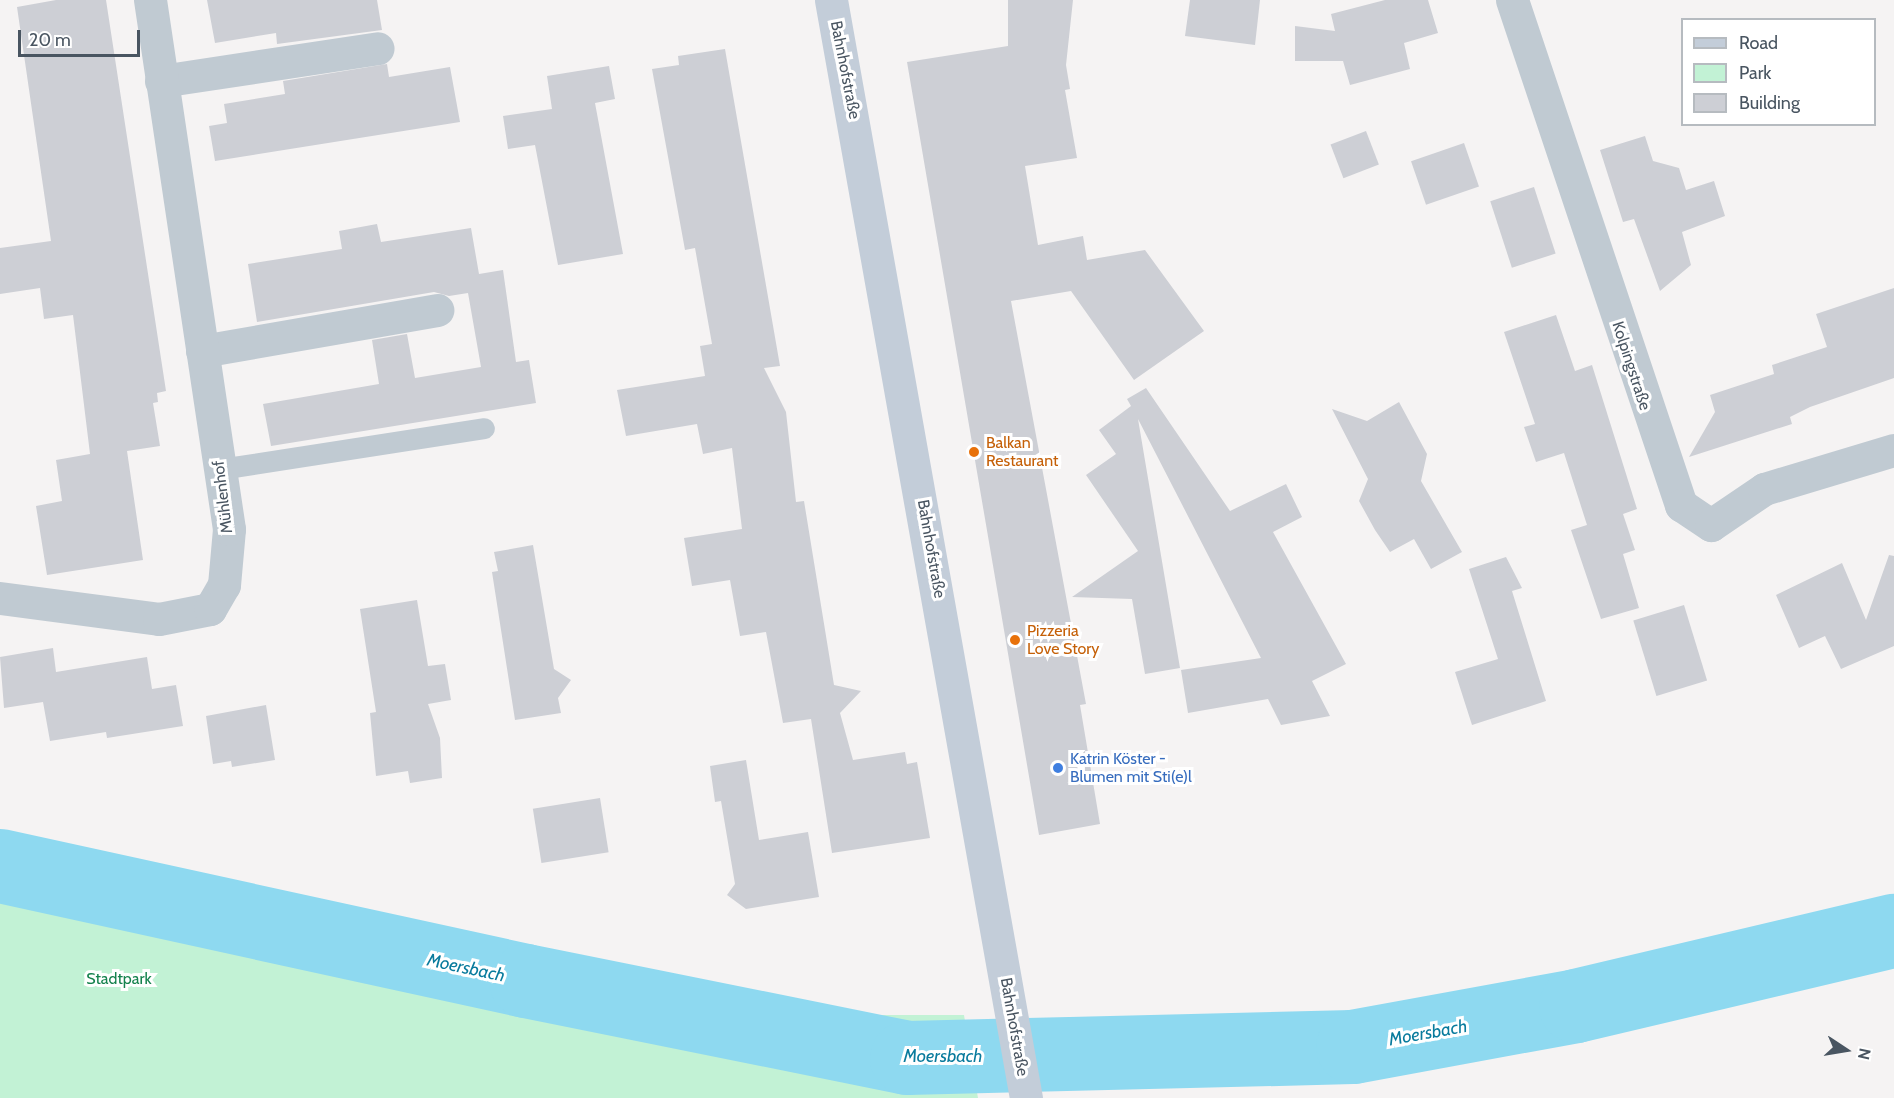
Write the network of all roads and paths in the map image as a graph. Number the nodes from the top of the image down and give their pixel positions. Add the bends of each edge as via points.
1 (150, 0) edge
2 (831, 0) edge
3 (1512, 0) edge
4 (378, 48) dead end
5 (160, 81) junction
6 (437, 310) dead end
7 (202, 351) junction
8 (484, 428) dead end
9 (1894, 450) edge
10 (220, 469) junction
11 (0, 598) edge
12 (1026, 1098) edge

1 - 5 street, Mühlenhof
2 - 12 street, Bahnhofstraße
3 - 9 street, Kolpingstraße via 1681,506 1711,525 1764,489
4 - 5 street
5 - 7 street, Mühlenhof
6 - 7 street
7 - 10 street, Mühlenhof
8 - 10 lane
10 - 11 street, Mühlenhof via 229,529 224,585 210,609 159,620

